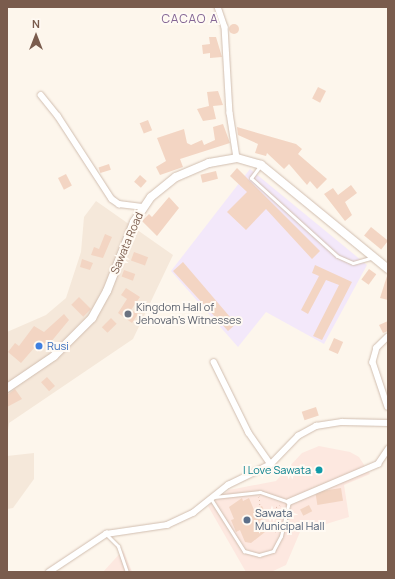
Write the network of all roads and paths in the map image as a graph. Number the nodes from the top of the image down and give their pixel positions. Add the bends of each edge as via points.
1 (218, 7) edge
2 (41, 95) dead end
3 (237, 158) junction
4 (261, 165) junction
5 (142, 207) junction
6 (370, 258) junction
7 (388, 269) edge
8 (388, 337) edge
9 (214, 362) dead end
10 (7, 388) edge
11 (388, 407) edge
12 (388, 423) edge
13 (388, 449) edge
14 (385, 459) edge
15 (270, 464) junction
16 (260, 492) junction
17 (212, 498) junction
18 (289, 502) junction
19 (260, 507) dead end
20 (265, 512) dead end
21 (266, 518) dead end
22 (106, 534) junction
23 (281, 536) junction
24 (49, 572) edge
25 (127, 572) edge

1 - 3 street via 225,27 230,113
2 - 5 street via 62,120 112,199 119,204
3 - 4 main road, Sawata Road
3 - 5 main road, Sawata Road via 209,163 176,177
4 - 6 main road, Sawata Road
4 - 6 lane via 252,178 337,256 353,263
5 - 10 main road, Sawata Road via 92,318 54,356
6 - 7 main road, Sawata Road
8 - 11 street via 376,348 372,362
9 - 15 street via 249,434
12 - 15 street via 342,422 316,426 298,436
13 - 14 street
14 - 18 street
15 - 17 street
16 - 17 lane
16 - 18 lane
16 - 19 path
17 - 22 street via 167,525
17 - 23 lane via 244,551 267,554 278,545
18 - 20 path
18 - 23 lane
21 - 23 path
22 - 24 street
22 - 25 lane via 118,546

